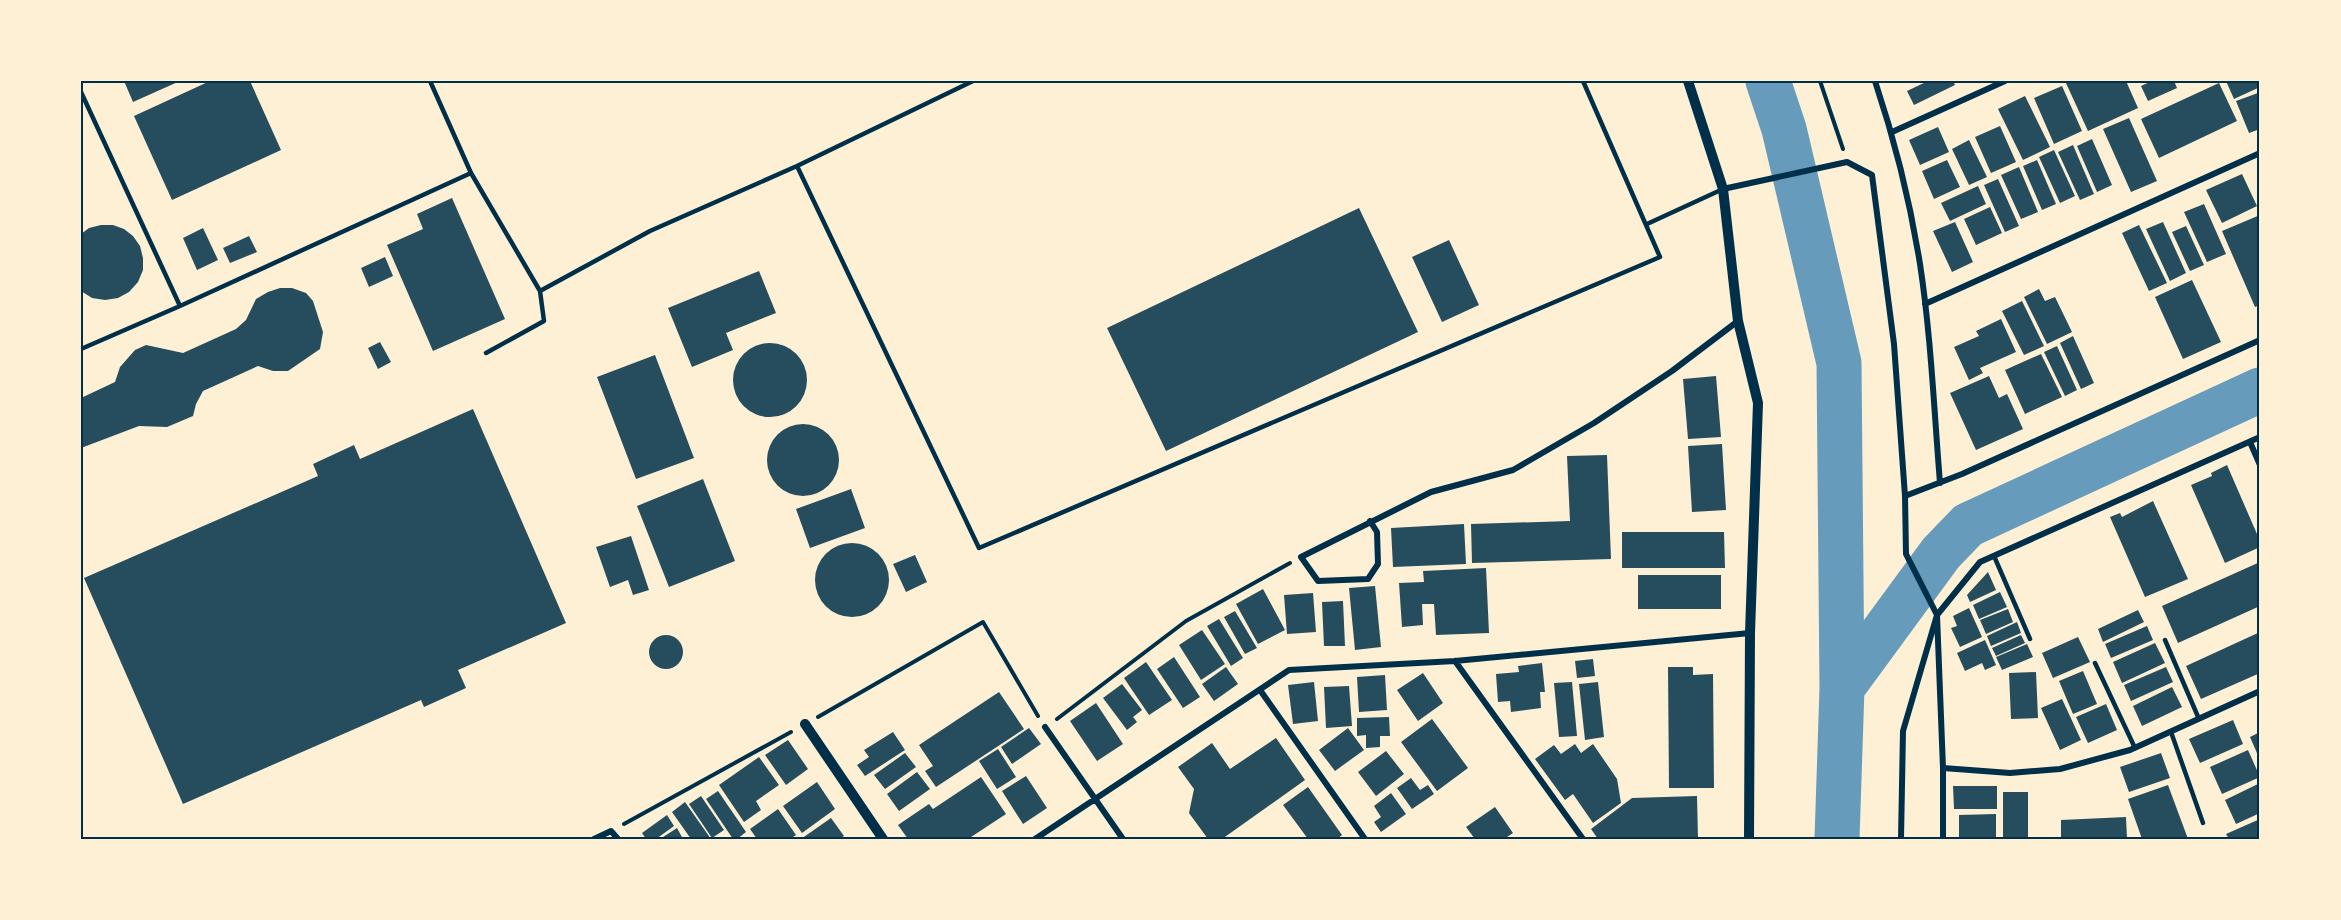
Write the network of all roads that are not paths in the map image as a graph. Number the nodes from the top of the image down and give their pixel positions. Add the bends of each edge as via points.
1 (430, 81) edge
2 (973, 81) edge
3 (1583, 81) edge
4 (1688, 81) edge
5 (1875, 81) edge
6 (2005, 81) edge
7 (81, 92) edge
8 (1892, 132) junction
9 (2260, 153) edge
10 (797, 166) junction
11 (471, 172) junction
12 (1723, 189) junction
13 (1647, 224) junction
14 (540, 291) junction
15 (1925, 304) junction
16 (180, 306) junction
17 (1738, 321) junction
18 (2260, 340) edge
19 (81, 349) edge
20 (486, 353) dead end
21 (2260, 437) edge
22 (2250, 442) junction
23 (2260, 465) edge
24 (1940, 483) junction
25 (1905, 496) junction
26 (1370, 521) junction
27 (1994, 556) junction
28 (1937, 615) junction
29 (1750, 633) junction
30 (2030, 639) dead end
31 (2165, 640) dead end
32 (1455, 661) junction
33 (2095, 663) dead end
34 (1260, 690) junction
35 (2260, 691) edge
36 (2199, 719) junction
37 (805, 724) road end
38 (1045, 728) road end
39 (2171, 732) junction
40 (2135, 748) junction
41 (1943, 768) junction
42 (1095, 799) junction
43 (2203, 823) dead end
44 (594, 839) edge
45 (618, 839) edge
46 (883, 839) edge
47 (1035, 839) edge
48 (1123, 839) edge
49 (1365, 839) edge
50 (1583, 839) edge
51 (1749, 839) edge
52 (1902, 839) edge
53 (1943, 839) edge

1 - 11 lane
2 - 10 lane
3 - 13 lane
4 - 12 street
5 - 8 street
6 - 8 street
7 - 16 lane
8 - 15 street
9 - 15 street
10 - 13 lane via 979,548 1660,256
10 - 14 lane via 650,231
11 - 14 lane
11 - 16 lane
12 - 13 lane
12 - 17 street
12 - 25 street via 1847,162 1872,175 1894,344
14 - 20 lane via 544,321
15 - 24 street
16 - 19 lane
17 - 26 street via 1594,423 1513,470 1431,492
17 - 29 street via 1758,403
18 - 24 street
21 - 22 street
22 - 23 street
22 - 27 street
24 - 25 street
25 - 28 street via 1906,554
26 - 26 street via 1377,532 1378,564 1368,579 1318,580 1301,557
27 - 28 street via 1980,562
27 - 30 lane
28 - 41 street
28 - 52 street via 1903,731
29 - 32 street
29 - 51 street
31 - 36 lane
32 - 34 street via 1289,670
32 - 50 street
33 - 40 lane
34 - 42 street
34 - 49 street
35 - 36 street
36 - 39 street
37 - 46 street
38 - 42 street
39 - 40 street
39 - 43 lane
40 - 41 street via 2060,770
41 - 53 street
42 - 47 street
42 - 48 street
44 - 45 street via 611,831

